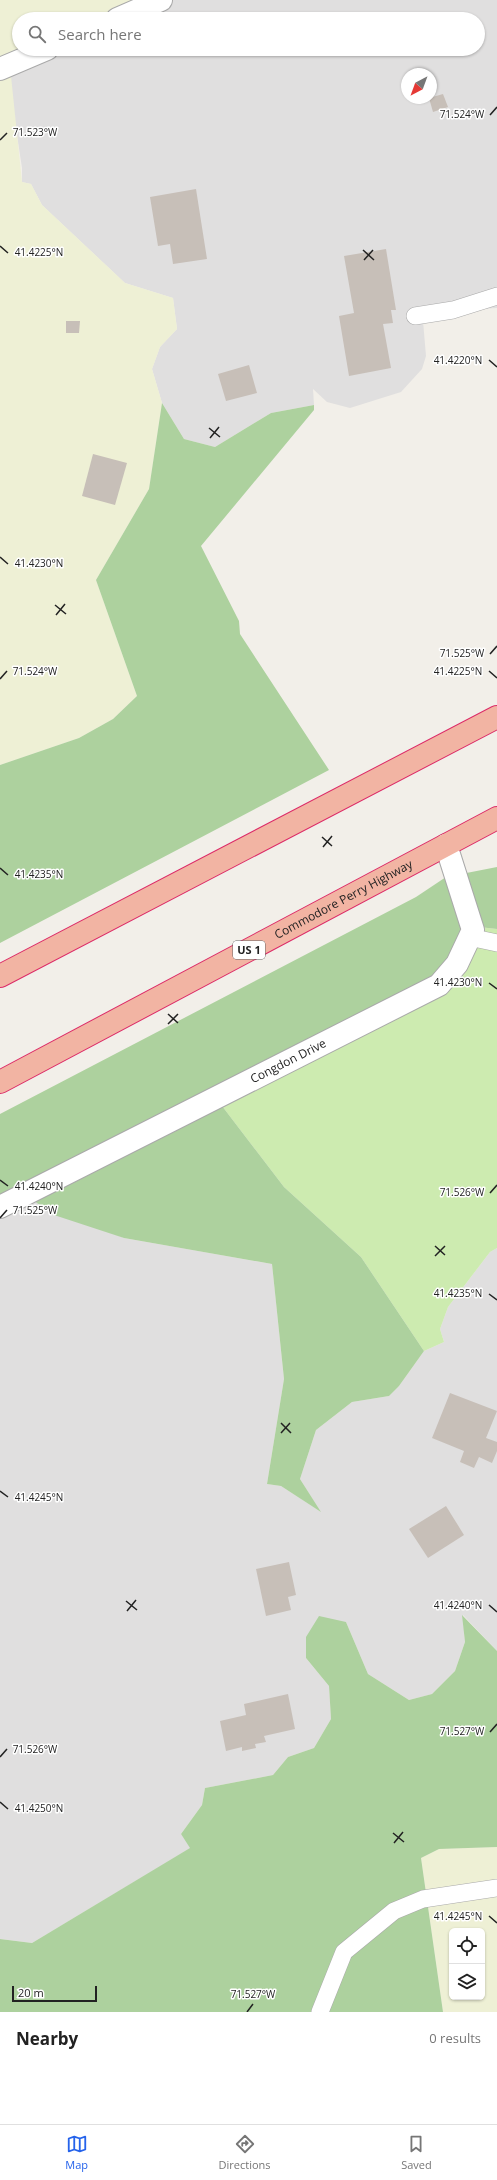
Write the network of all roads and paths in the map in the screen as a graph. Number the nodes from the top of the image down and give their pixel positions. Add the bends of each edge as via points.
1 (161, 0) edge
2 (133, 12) edge
3 (31, 56) edge
4 (0, 69) edge
5 (497, 296) edge
6 (415, 316) dead end
7 (497, 717) edge
8 (497, 818) edge
9 (446, 845) junction
10 (469, 937) junction
11 (497, 943) edge
12 (0, 976) edge
13 (0, 1082) edge
14 (0, 1208) edge
15 (497, 1888) edge
16 (320, 2012) edge

1 - 2 street
3 - 4 street
5 - 6 lane via 453,310
7 - 12 highway
8 - 9 highway, Commodore Perry Highway / US 1
9 - 10 street, Congdon Drive via 473,930
9 - 13 highway, Commodore Perry Highway / US 1
10 - 11 lane
10 - 14 street, Congdon Drive via 457,964 439,985
15 - 16 lane via 423,1899 394,1911 344,1952

